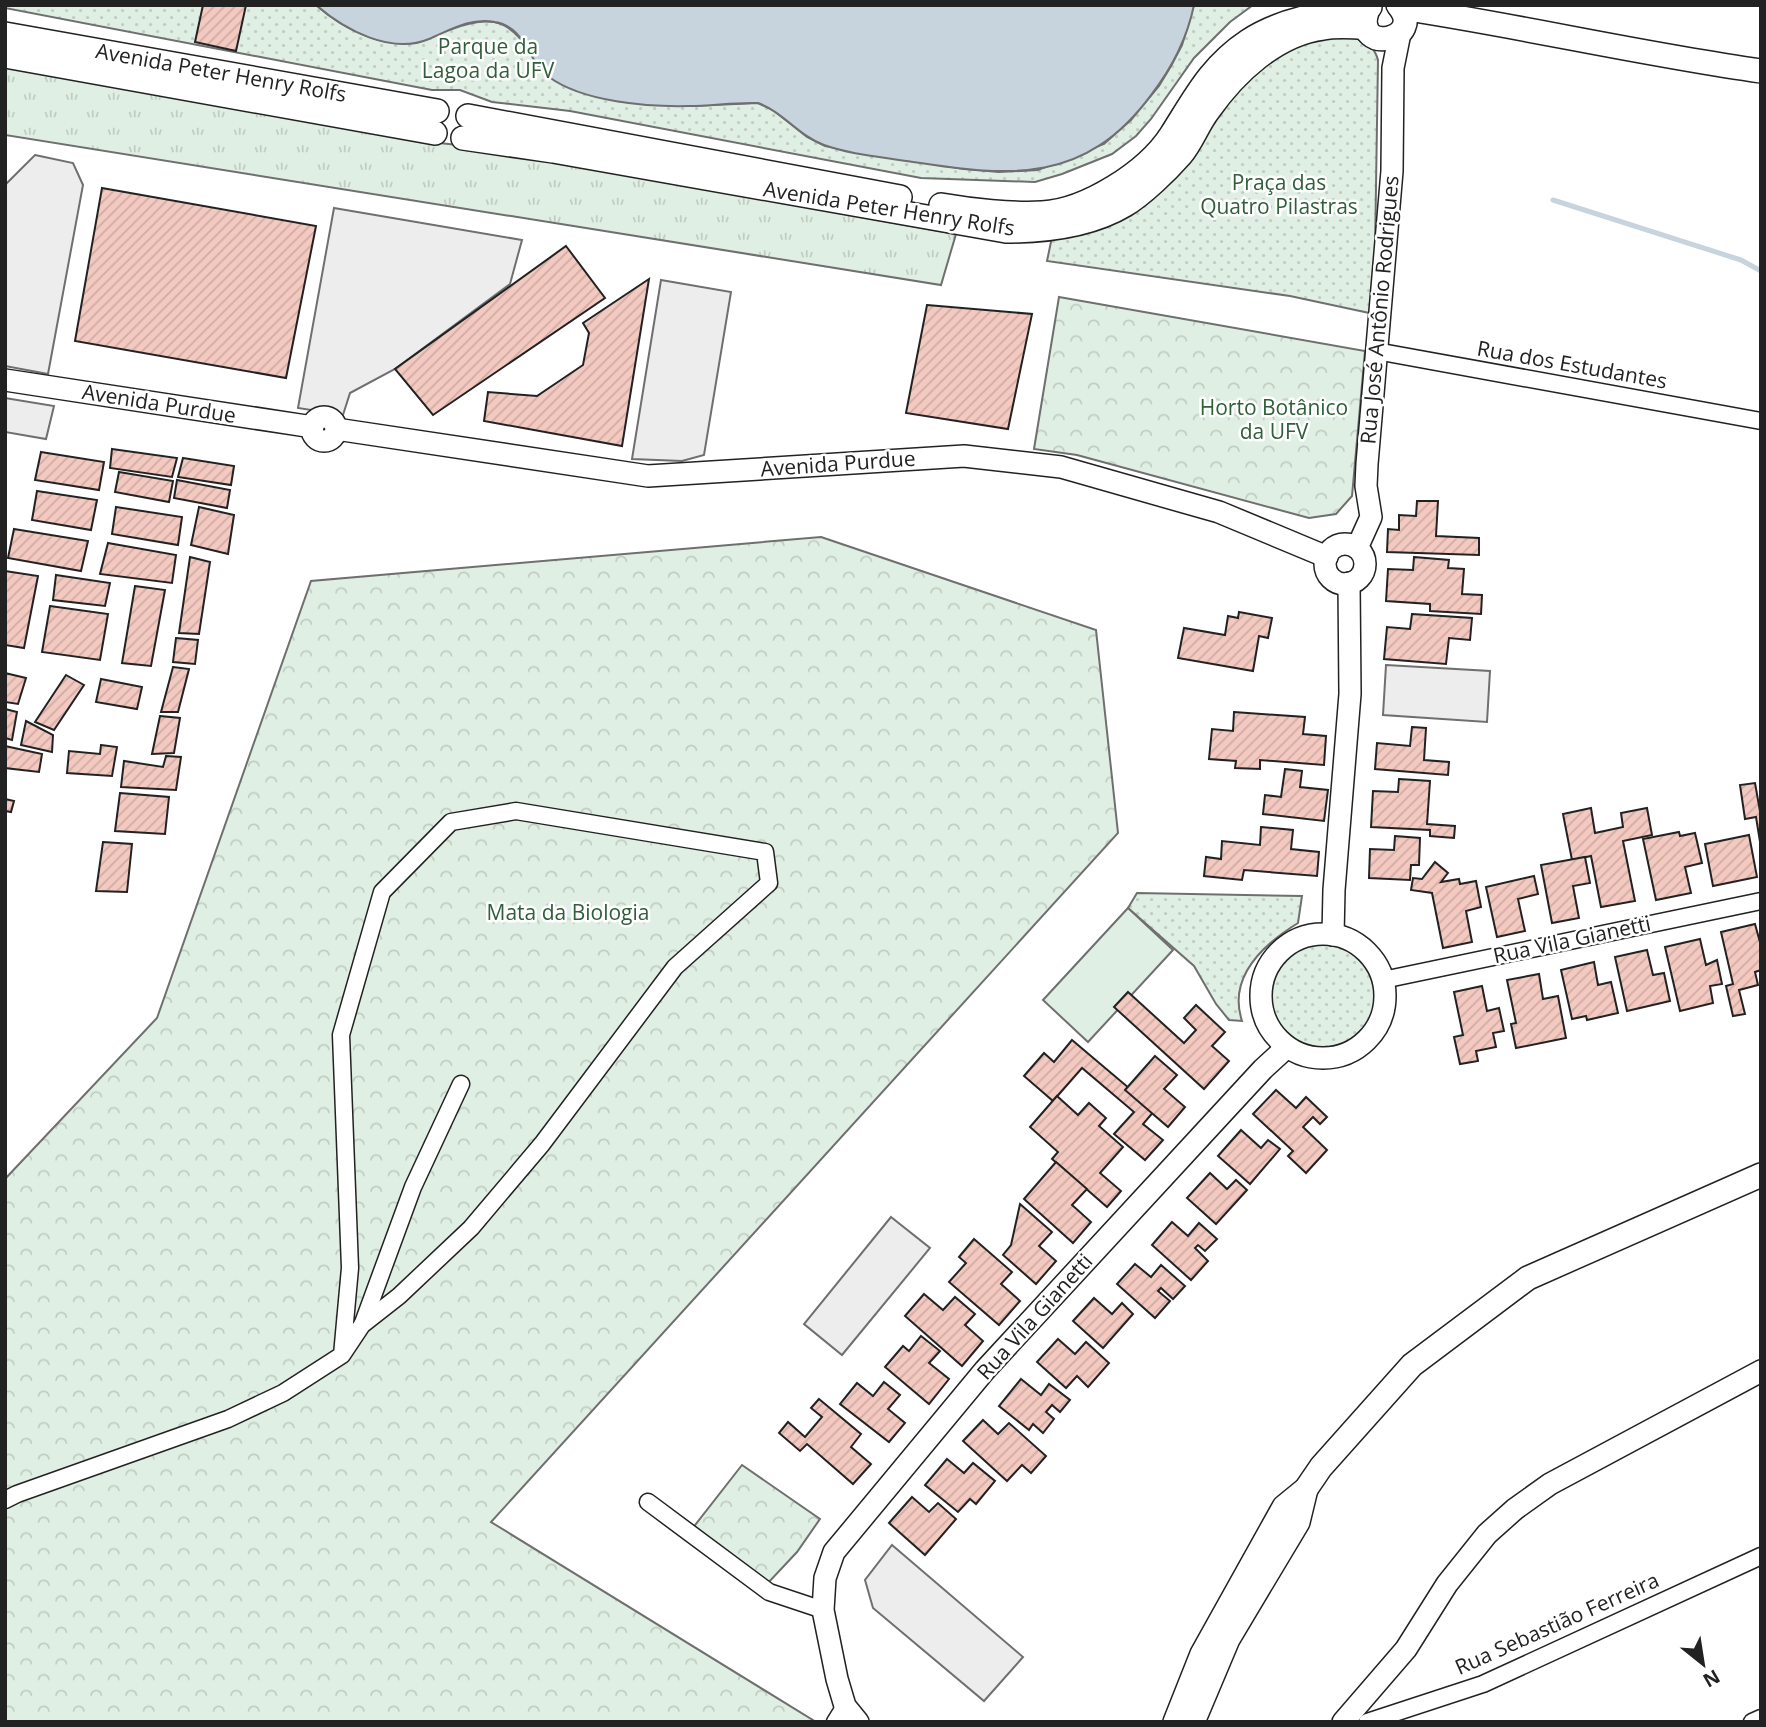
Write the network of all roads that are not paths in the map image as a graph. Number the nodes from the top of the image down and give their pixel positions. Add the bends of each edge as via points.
1 (1387, 18) edge
2 (5, 34) edge
3 (5, 56) edge
4 (1761, 71) edge
5 (468, 116) junction
6 (436, 122) junction
7 (463, 138) junction
8 (1376, 351) junction
9 (5, 380) edge
10 (1761, 421) edge
11 (1357, 548) junction
12 (1327, 557) junction
13 (1349, 583) junction
14 (1761, 901) edge
15 (1333, 935) junction
16 (1383, 980) junction
17 (1287, 1047) junction
18 (461, 1084) dead end
19 (1761, 1175) edge
20 (362, 1325) junction
21 (342, 1354) junction
22 (1761, 1371) edge
23 (1306, 1489) junction
24 (5, 1500) edge
25 (648, 1502) dead end
26 (1761, 1556) edge
27 (823, 1609) junction
28 (846, 1717) edge
29 (1761, 1717) edge
30 (1175, 1722) edge
31 (1193, 1722) edge
32 (1343, 1722) edge
33 (1367, 1722) edge
34 (1752, 1722) edge

1 - 4 main road, Avenida Peter Henry Rolfs via 1457,17
1 - 5 main road, Avenida Peter Henry Rolfs via 1314,14 1273,26 1209,74 1170,138 1144,166 1079,205 1043,214 956,208
1 - 7 main road, Avenida Peter Henry Rolfs via 1323,27 1263,53 1209,109 1181,154 1126,205 1043,231 1006,231
1 - 8 street, Rua José Antônio Rodrigues via 1393,68 1392,171
2 - 6 main road, Avenida Peter Henry Rolfs
3 - 6 main road, Avenida Peter Henry Rolfs
5 - 6 main road via 460,107 442,107
5 - 7 main road via 469,128
6 - 7 main road via 439,138 451,142
8 - 10 street, Rua dos Estudantes
8 - 11 street, Rua José Antônio Rodrigues via 1366,486 1371,517
9 - 12 street, Avenida Purdue via 313,427 316,438 323,441 331,439 336,429 648,476 964,456 1061,467 1219,512
11 - 12 street via 1340,545
11 - 13 street via 1364,559 1364,572
12 - 13 street via 1326,569 1332,579
13 - 15 street via 1350,694
14 - 16 street, Rua Vila Gianetti
15 - 16 street via 1368,953
15 - 17 street via 1305,937 1287,945 1264,976 1263,1016
16 - 17 street via 1382,1017 1359,1048 1323,1059
17 - 27 street, Rua Vila Gianetti via 985,1370 834,1552 825,1578
18 - 20 street via 413,1187
19 - 23 main road via 1528,1278 1412,1365
20 - 21 street
20 - 21 street via 471,1228 542,1144 675,967 769,883 765,852 516,811 451,822 382,892 341,1035 349,1268
21 - 24 street via 283,1393 228,1419
22 - 32 street via 1550,1484 1515,1509 1487,1534 1447,1584 1406,1649
23 - 30 main road via 1284,1507 1202,1654
23 - 31 main road via 1298,1522 1228,1639
25 - 27 street via 769,1592
26 - 33 street, Rua Sebastião Ferreira via 1483,1684
27 - 28 street, Rua Vila Gianetti
29 - 34 street

